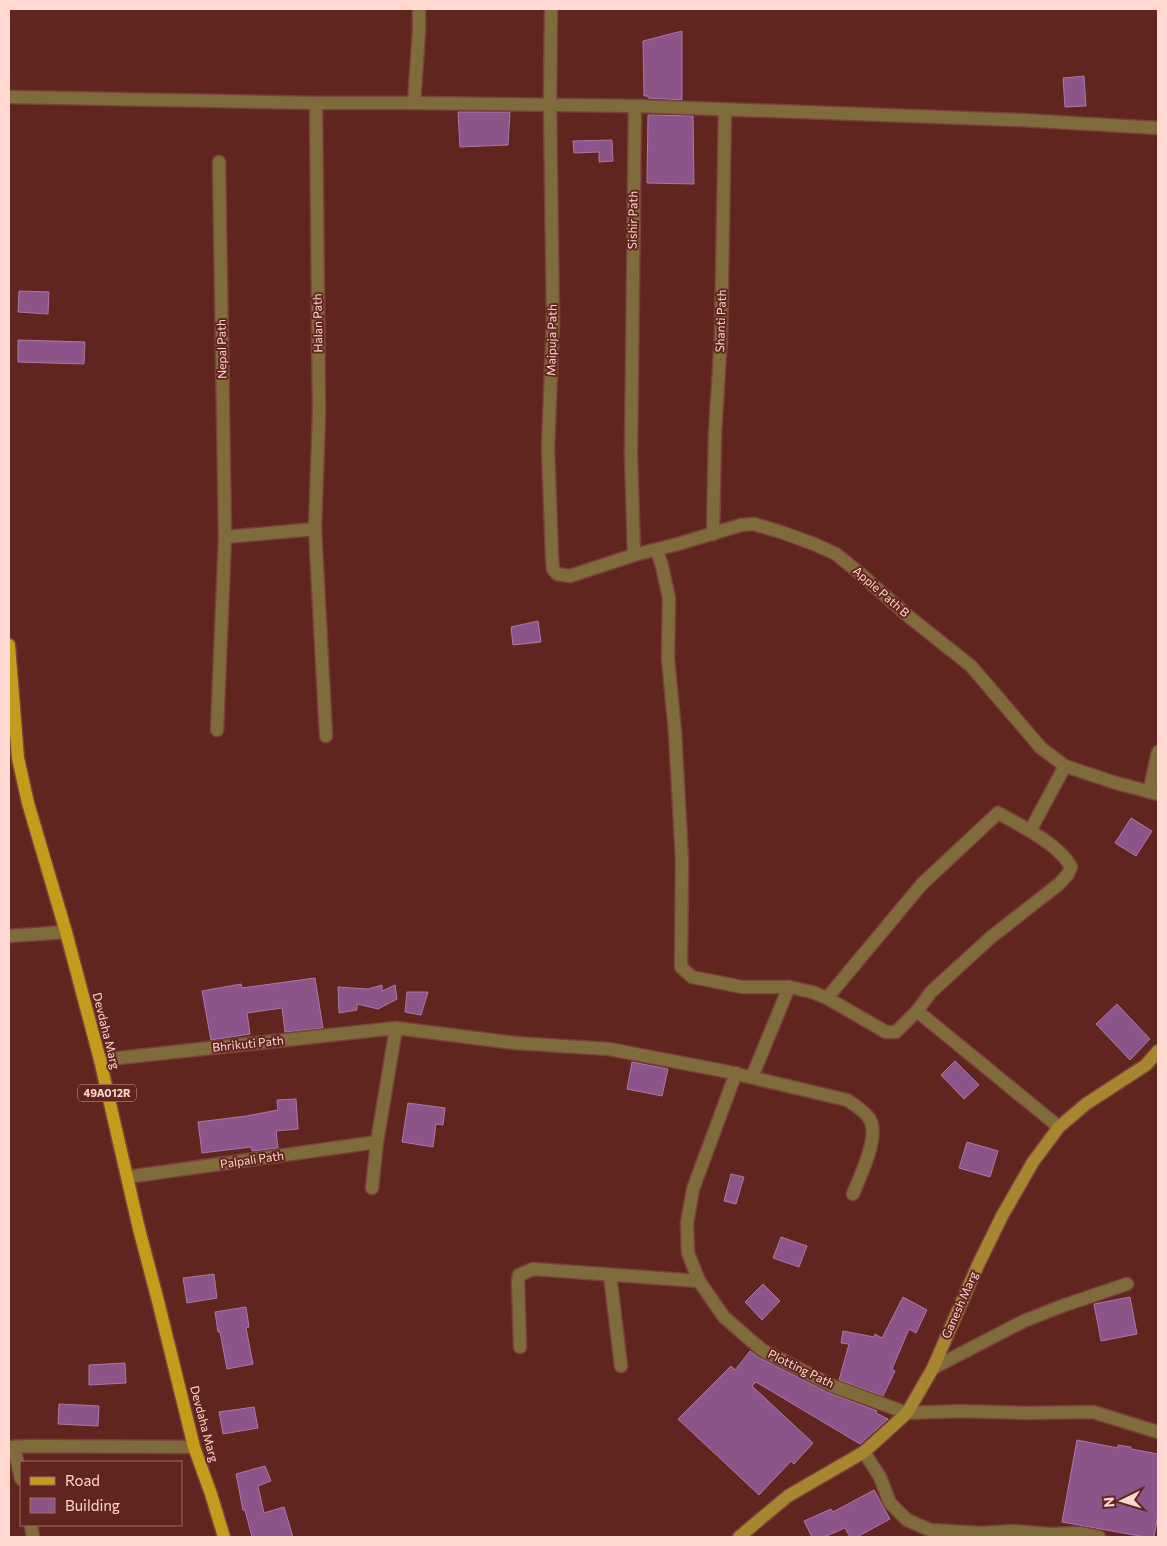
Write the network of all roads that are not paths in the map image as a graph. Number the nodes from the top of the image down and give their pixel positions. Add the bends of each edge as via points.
1 (420, 9) edge
2 (552, 9) edge
3 (9, 97) edge
4 (316, 103) junction
5 (414, 103) junction
6 (550, 105) junction
7 (635, 106) junction
8 (725, 109) junction
9 (1158, 128) edge
10 (219, 162) dead end
11 (315, 529) junction
12 (713, 534) junction
13 (225, 536) junction
14 (657, 550) junction
15 (634, 555) junction
16 (557, 574) joint
17 (9, 645) edge
18 (217, 730) dead end
19 (326, 736) dead end
20 (1158, 752) edge
21 (1065, 766) junction
22 (1154, 793) edge
23 (1030, 831) junction
24 (66, 932) junction
25 (9, 936) edge
26 (789, 987) junction
27 (827, 998) junction
28 (917, 1011) junction
29 (396, 1028) junction
30 (1158, 1051) edge
31 (100, 1060) junction
32 (736, 1073) junction
33 (752, 1077) junction
34 (1059, 1127) junction
35 (377, 1142) junction
36 (127, 1177) junction
37 (372, 1188) dead end
38 (853, 1194) dead end
39 (610, 1275) junction
40 (699, 1281) junction
41 (1127, 1284) dead end
42 (520, 1347) dead end
43 (621, 1366) dead end
44 (932, 1368) junction
45 (907, 1413) junction
46 (1158, 1432) edge
47 (12, 1447) edge
48 (194, 1447) junction
49 (864, 1452) junction
50 (20, 1476) edge
51 (224, 1537) edge
52 (739, 1537) edge
53 (1100, 1537) edge

1 - 5 street
2 - 6 street, Maipuja Path
3 - 4 street
4 - 5 street
4 - 11 street, Halan Path via 319,413
5 - 6 street
6 - 7 street
6 - 16 street, Maipuja Path via 553,321 548,448 552,558
7 - 8 street
7 - 15 street, Sishir Path via 631,454
8 - 9 street
8 - 12 street, Shanti Path
10 - 13 street, Nepal Path
11 - 13 street
11 - 19 street, Halan Path
12 - 14 street, Apple Path B
12 - 21 street, Apple Path B via 754,524 836,554 971,666 1041,748
13 - 18 street, Nepal Path
14 - 15 street, Apple Path B
14 - 26 street via 669,598 668,659 682,860 681,967 692,977 742,987
15 - 16 street, Apple Path B via 570,576
17 - 24 main road, Devdaha Marg / 49A012R via 18,758
20 - 22 street
21 - 22 street, Apple Path B
21 - 23 street
23 - 27 street via 998,814 922,884
23 - 28 street via 1063,855 1071,867 1068,874 938,985
24 - 25 street
24 - 31 main road, Devdaha Marg / 49A012R
26 - 27 street
26 - 33 street
27 - 28 street via 886,1032 896,1032
28 - 34 street
29 - 31 street, Bhrikuti Path
29 - 32 street, Bhrikuti Path via 515,1043 609,1049
29 - 35 street
30 - 34 street, Ganesh Marg via 1146,1065 1086,1104
31 - 36 main road, Devdaha Marg / 49A012R
32 - 33 street, Bhrikuti Path
32 - 40 street, Plotting Path via 693,1189 687,1223 688,1253
33 - 38 street, Bhrikuti Path via 847,1100 870,1119 873,1131 870,1147
34 - 44 street, Ganesh Marg via 1033,1162 1002,1216
35 - 36 street, Palpali Path
35 - 37 street
36 - 48 main road, Devdaha Marg / 49A012R
39 - 40 street
39 - 42 street via 534,1269 520,1275
39 - 43 street
40 - 45 street, Plotting Path via 724,1318 762,1350 833,1386
41 - 44 street via 1024,1321
44 - 45 street, Ganesh Marg
45 - 46 street via 960,1410 1093,1412
45 - 49 street, Ganesh Marg
47 - 48 street
47 - 50 street
48 - 51 main road, Devdaha Marg / 49A012R
49 - 52 street, Ganesh Marg via 788,1496
49 - 53 street via 890,1503 907,1520 930,1530 1079,1533

